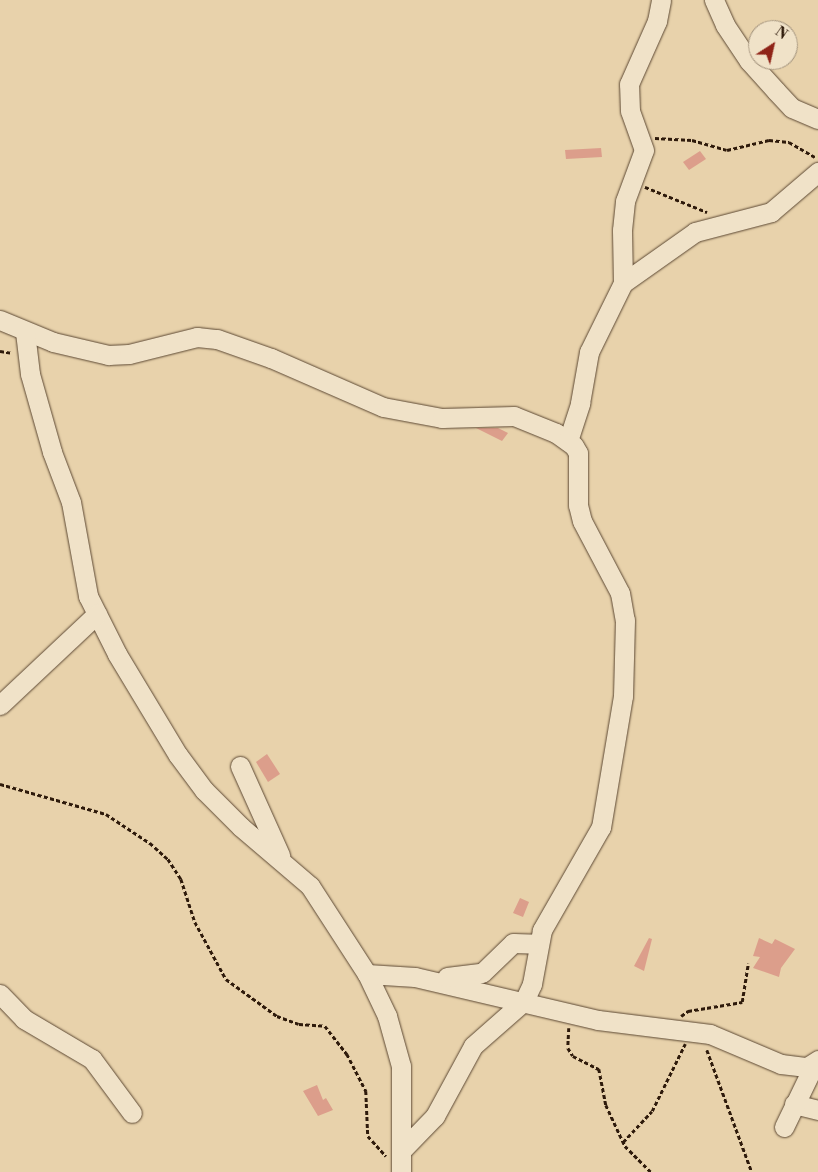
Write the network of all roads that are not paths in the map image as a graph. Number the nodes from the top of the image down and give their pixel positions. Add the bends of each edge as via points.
1 (661, 0) edge
2 (714, 0) edge
3 (818, 119) edge
4 (818, 172) edge
5 (623, 283) junction
6 (0, 320) edge
7 (25, 332) junction
8 (568, 441) junction
9 (97, 614) junction
10 (0, 705) edge
11 (240, 766) dead end
12 (284, 863) junction
13 (537, 944) junction
14 (367, 974) junction
15 (415, 978) junction
16 (0, 994) edge
17 (524, 1001) junction
18 (766, 1059) junction
19 (816, 1062) edge
20 (796, 1097) junction
21 (818, 1110) edge
22 (132, 1113) dead end
23 (784, 1127) dead end
24 (397, 1161) edge

1 - 5 street via 657,21 629,84 630,111 644,150 630,181 622,230
2 - 3 street via 730,32 770,85 792,108
4 - 5 street via 771,212 695,232
5 - 8 street via 589,352 580,403
6 - 7 street
7 - 8 street via 108,355 129,354 197,337 217,339 271,358 383,408 442,418 506,415
7 - 9 street via 30,374 52,452 71,502 87,589
8 - 13 street via 578,453 578,505 582,521 623,603 623,696 601,827 576,876 556,903
9 - 10 street
9 - 12 street via 178,755 224,812
11 - 12 street
12 - 14 street via 310,886
13 - 15 street via 513,943 482,973 475,975
13 - 17 street via 532,984
14 - 15 street
14 - 24 street via 394,1033 400,1057
15 - 17 street
16 - 22 street via 24,1018 92,1059
17 - 18 street via 598,1020 686,1030 731,1041
17 - 24 street via 473,1046 435,1116
18 - 19 street via 800,1066
18 - 20 street
19 - 20 street
20 - 21 street
20 - 23 street

